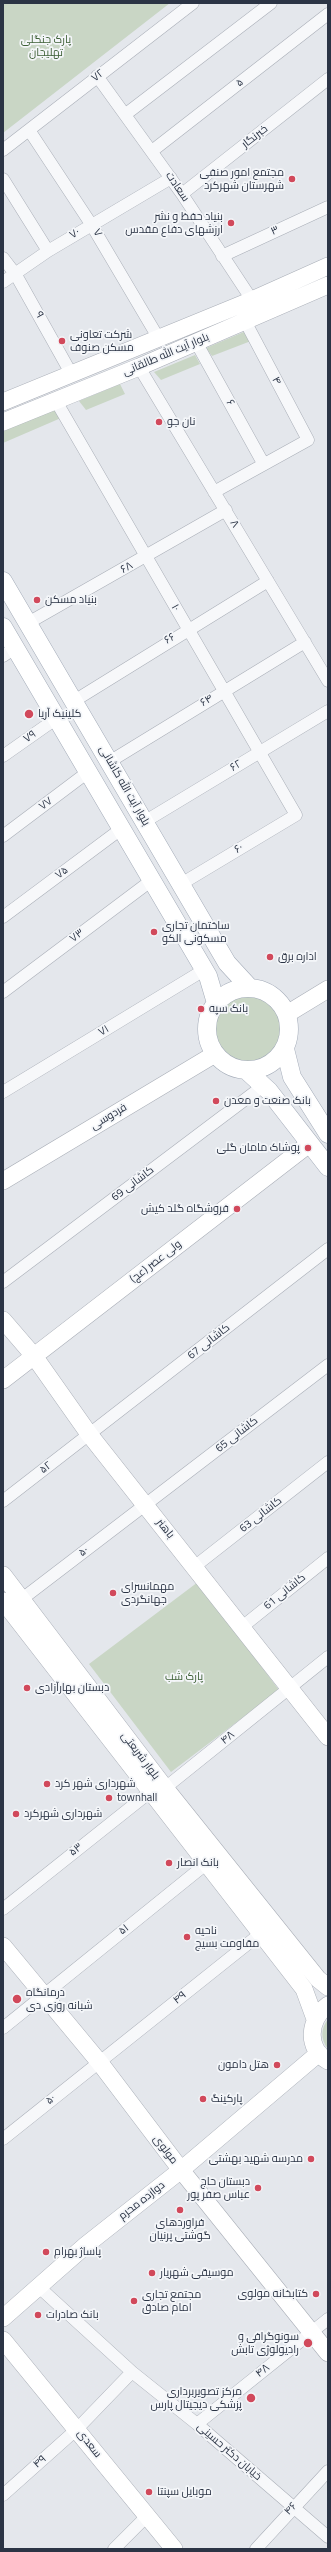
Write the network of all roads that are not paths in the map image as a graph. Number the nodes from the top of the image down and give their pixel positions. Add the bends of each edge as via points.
1 (193, 3) edge
2 (271, 3) edge
3 (328, 14) edge
4 (98, 76) junction
5 (328, 79) edge
6 (126, 114) junction
7 (29, 130) junction
8 (3, 150) edge
9 (152, 151) junction
10 (171, 178) junction
11 (3, 179) edge
12 (182, 194) junction
13 (328, 207) edge
14 (92, 224) junction
15 (48, 251) junction
16 (222, 256) junction
17 (3, 258) edge
18 (328, 266) edge
19 (16, 274) junction
20 (3, 282) edge
21 (328, 285) edge
22 (252, 300) junction
23 (245, 321) junction
24 (159, 339) junction
25 (196, 342) junction
26 (139, 367) junction
27 (72, 375) junction
28 (56, 401) junction
29 (3, 402) edge
30 (3, 422) edge
31 (263, 463) junction
32 (214, 492) junction
33 (226, 510) junction
34 (146, 557) junction
35 (3, 581) edge
36 (268, 581) junction
37 (3, 595) edge
38 (3, 613) edge
39 (28, 623) junction
40 (3, 627) edge
41 (187, 629) junction
42 (305, 642) junction
43 (9, 652) edge
44 (56, 670) junction
45 (328, 681) edge
46 (36, 683) junction
47 (224, 691) junction
48 (74, 701) junction
49 (328, 712) edge
50 (57, 718) junction
51 (260, 751) junction
52 (3, 756) edge
53 (109, 762) junction
54 (88, 772) junction
55 (296, 815) joint
56 (144, 822) junction
57 (122, 829) junction
58 (3, 836) edge
59 (152, 880) junction
60 (181, 884) junction
61 (3, 917) edge
62 (227, 963) junction
63 (206, 973) junction
64 (250, 988) junction
65 (328, 989) edge
66 (3, 992) edge
67 (216, 1003) junction
68 (287, 1014) junction
69 (285, 1049) junction
70 (215, 1054) junction
71 (246, 1070) junction
72 (292, 1077) junction
73 (266, 1088) junction
74 (3, 1092) edge
75 (327, 1132) edge
76 (309, 1144) junction
77 (328, 1167) edge
78 (3, 1181) edge
79 (328, 1249) edge
80 (3, 1282) edge
81 (3, 1320) edge
82 (34, 1356) junction
83 (328, 1365) edge
84 (3, 1380) edge
85 (89, 1434) junction
86 (328, 1462) edge
87 (3, 1501) edge
88 (146, 1505) junction
89 (328, 1558) edge
90 (194, 1567) junction
91 (3, 1575) edge
92 (9, 1604) edge
93 (242, 1627) junction
94 (328, 1657) edge
95 (290, 1688) junction
96 (328, 1737) edge
97 (158, 1790) junction
98 (206, 1864) junction
99 (3, 1909) edge
100 (260, 1934) junction
101 (3, 1946) edge
102 (328, 1987) edge
103 (42, 1996) junction
104 (328, 2005) edge
105 (315, 2019) junction
106 (3, 2028) edge
107 (323, 2057) edge
108 (100, 2063) junction
109 (3, 2139) edge
110 (181, 2170) junction
111 (40, 2288) junction
112 (3, 2318) edge
113 (328, 2319) edge
114 (311, 2332) junction
115 (3, 2340) edge
116 (328, 2353) edge
117 (132, 2372) junction
118 (197, 2424) junction
119 (77, 2429) junction
120 (328, 2471) edge
121 (3, 2495) edge
122 (293, 2506) junction
123 (146, 2516) junction
124 (328, 2537) edge
125 (114, 2549) edge
126 (174, 2549) edge
127 (256, 2549) edge

1 - 4 street, ۷۲
2 - 6 street
3 - 9 street, ۵
4 - 6 street, سعادت
4 - 7 street, ۷۲
5 - 12 street, خبرنگار
6 - 9 street, سعادت
7 - 8 street, ۷۲
7 - 14 street, ۷
9 - 10 street, سعادت
10 - 12 street, سعادت
10 - 14 street, ۷۰
11 - 15 street
12 - 16 street, سعادت
13 - 16 street, ۳
14 - 15 street, ۷۰
14 - 24 street, ۷
15 - 19 street, ۷۰
16 - 22 street, سعادت
17 - 19 street, ۹
18 - 22 main road, بلوار آیت الله طالقانی
19 - 20 street, ۷۰
19 - 27 street, ۹
21 - 23 main road, بلوار آیت الله طالقانی
22 - 24 main road, بلوار آیت الله طالقانی
23 - 25 main road, بلوار آیت الله طالقانی
23 - 31 street, ۴ via 308,440
24 - 27 main road, بلوار آیت الله طالقانی
25 - 26 main road, بلوار آیت الله طالقانی
25 - 31 street, ۶
26 - 28 main road, بلوار آیت الله طالقانی
26 - 32 street, ۸
27 - 29 main road, بلوار آیت الله طالقانی
28 - 30 main road, بلوار آیت الله طالقانی
28 - 34 street, ۱۰
31 - 32 street
32 - 33 street, ۸
33 - 34 street, ۶۸
33 - 36 street, ۸
34 - 39 street, ۶۸
34 - 41 street, ۱۰
35 - 39 main road, بلوار آیت الله کاشانی
36 - 41 street, ۶۶
36 - 42 street, ۸
37 - 44 main road via 43,664
38 - 46 main road via 36,669
39 - 44 main road, بلوار آیت الله کاشانی
40 - 43 main road
41 - 47 street, ۱۰
41 - 48 street, ۶۶
42 - 45 street, ۸
42 - 47 street, ۶۴
43 - 46 main road
44 - 48 main road, بلوار آیت الله کاشانی
46 - 50 main road
47 - 51 street, ۱۰
47 - 53 street, ۶۴
48 - 53 main road, بلوار آیت الله کاشانی
49 - 51 street, ۶۲
50 - 52 street, ۷۹
50 - 54 main road
51 - 55 street, ۱۰
51 - 56 street, ۶۲
53 - 56 main road, بلوار آیت الله کاشانی
54 - 57 main road
54 - 58 street, ۷۷
55 - 60 street, ۶۰
56 - 60 main road, بلوار آیت الله کاشانی
57 - 59 main road
57 - 61 street, ۷۵
59 - 63 main road
59 - 66 street, ۷۳
60 - 62 main road, بلوار آیت الله کاشانی
62 - 63 main road via 228,973 225,977 217,980
62 - 64 main road, بلوار آیت الله کاشانی
63 - 67 main road
63 - 74 street, ۷۱
64 - 67 main road via 229,992
64 - 68 main road via 262,990 273,996
65 - 68 main road
67 - 70 main road via 209,1015 207,1028 209,1042
68 - 69 main road via 290,1032
69 - 71 main road via 269,1065
69 - 72 main road
70 - 71 main road via 231,1067
70 - 78 main road, فردوسی
71 - 73 main road
72 - 73 main road via 281,1072 273,1076
72 - 75 main road
73 - 76 main road
73 - 80 street, کاشانی 69
76 - 77 main road
76 - 82 main road, ولی عصر (عج)
79 - 85 street, کاشانی 67
81 - 82 main road, باهنر
82 - 84 main road, ولی عصر (عج)
82 - 85 main road, باهنر
83 - 88 street, کاشانی 65
85 - 87 street, ۵۲
85 - 88 main road, باهنر
86 - 90 street, کاشانی 63
88 - 90 main road, باهنر
88 - 92 street, ۵۰
89 - 93 street, کاشانی 61
90 - 93 main road, باهنر
91 - 92 main road, بلوار شریعتی
92 - 97 main road, بلوار شریعتی
93 - 95 main road, باهنر
94 - 95 street, ۴۸
95 - 96 main road, باهنر
95 - 97 street, ۴۸
97 - 98 main road, بلوار شریعتی
97 - 99 street, ۵۳
97 - 102 main road, بلوار شریعتی via 318,1979
98 - 100 main road, بلوار شریعتی
98 - 103 street, ۵۱
100 - 105 main road, بلوار شریعتی via 304,1989
100 - 108 street, ۴۹
101 - 103 main road, مولوی
103 - 106 street
103 - 108 main road, مولوی
104 - 105 main road
105 - 107 main road via 312,2037
107 - 110 main road, دوازده محرم
108 - 109 street, ۵۰
108 - 110 main road, مولوی
110 - 111 main road, دوازده محرم via 86,2245
110 - 114 main road, مولوی
111 - 112 main road, دوازده محرم
111 - 117 street, خیابان دکتر حسینی
113 - 114 street, ۴۸
114 - 116 main road, مولوی
114 - 118 street, ۴۸
115 - 119 main road, سعدی
117 - 118 street, خیابان دکتر حسینی
117 - 119 street
118 - 122 street, خیابان دکتر حسینی
119 - 121 street, ۴۹
119 - 123 main road, سعدی
120 - 122 street, ۴۶
122 - 124 street, خیابان دکتر حسینی
122 - 127 street, ۴۶
123 - 125 street
123 - 126 main road, سعدی

